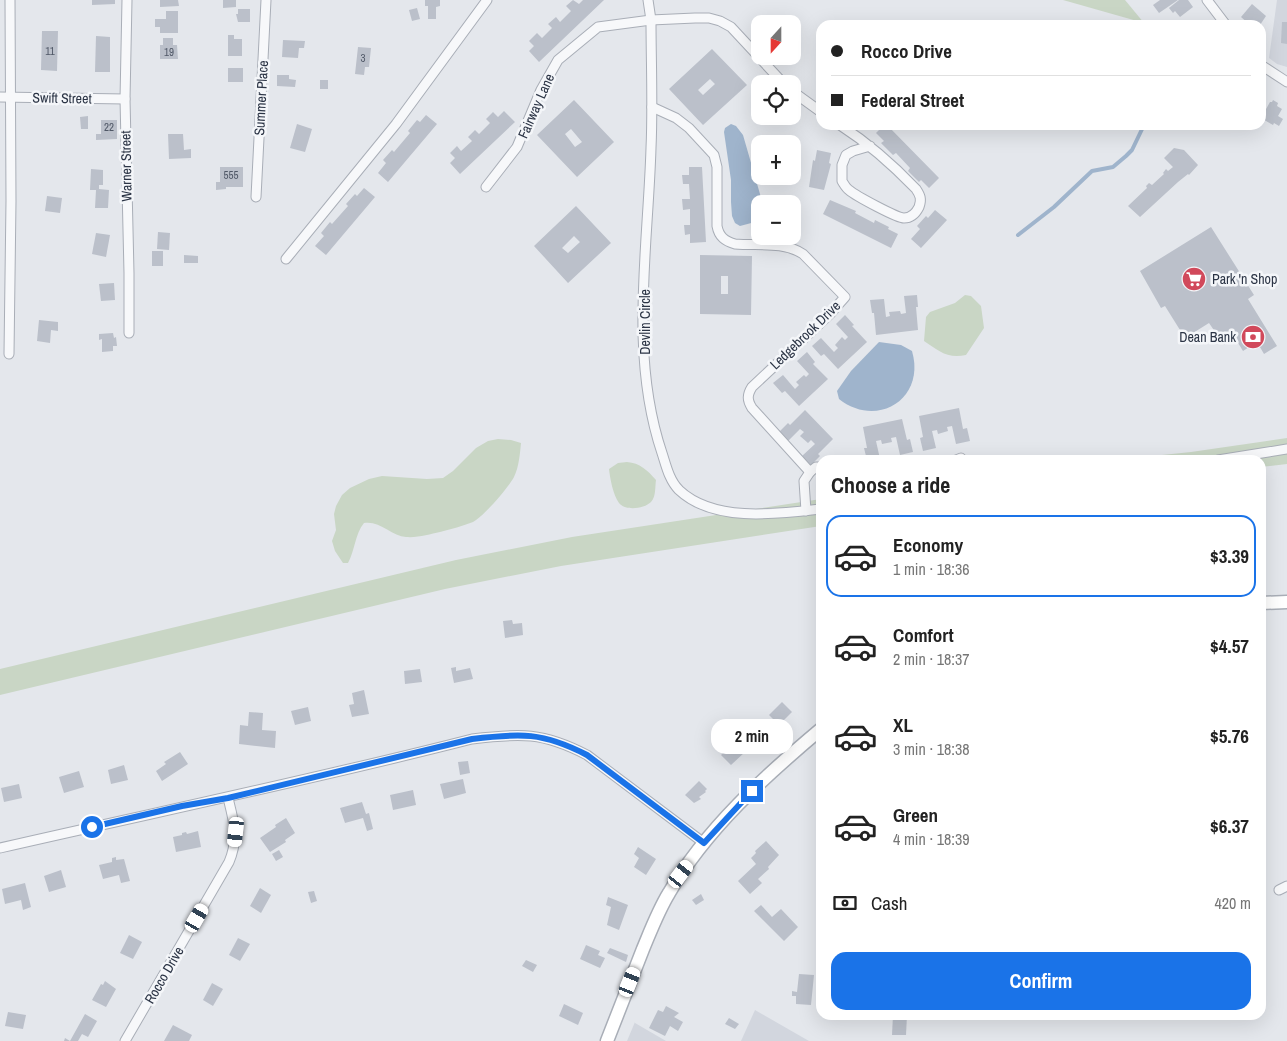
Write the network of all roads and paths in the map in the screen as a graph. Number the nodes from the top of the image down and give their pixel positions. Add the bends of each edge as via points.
1 (10, 0) edge
2 (127, 0) edge
3 (266, 0) edge
4 (487, 0) edge
5 (648, 0) edge
6 (1208, 0) edge
7 (651, 20) junction
8 (1222, 20) edge
9 (1266, 68) edge
10 (776, 75) edge
11 (1287, 82) edge
12 (0, 97) edge
13 (11, 97) junction
14 (801, 98) edge
15 (125, 99) junction
16 (652, 107) junction
17 (816, 108) edge
18 (847, 130) edge
19 (870, 146) junction
20 (486, 187) dead end
21 (256, 196) dead end
22 (286, 259) dead end
23 (129, 333) dead end
24 (9, 354) dead end
25 (1287, 450) edge
26 (1252, 455) edge
27 (816, 467) edge
28 (810, 472) junction
29 (816, 510) edge
30 (806, 511) junction
31 (1287, 602) edge
32 (1266, 603) edge
33 (816, 734) edge
34 (228, 798) junction
35 (704, 843) junction
36 (0, 848) edge
37 (125, 1041) edge
38 (607, 1041) edge

1 - 13 street
2 - 15 street, Warner Street
3 - 21 street, Summer Place
4 - 22 street via 396,124
5 - 7 street, Devlin Circle
6 - 8 street
7 - 10 street, Fairway Lane via 709,18 720,21 731,27
7 - 16 street, Devlin Circle
7 - 20 street, Fairway Lane via 598,27 558,60 541,90 517,147
9 - 11 street
12 - 13 street, Swift Street
13 - 15 street, Swift Street
13 - 24 street
14 - 17 street
15 - 23 street, Warner Street
16 - 28 street, Ledgebrook Drive via 669,113 682,123 714,155 718,167 717,226 722,238 736,244 795,249 845,297 748,394 752,408
16 - 30 street, Devlin Circle via 644,355 648,402 669,475 688,496 719,510 753,514
18 - 19 street
19 - 19 street via 846,155 842,181 850,192 894,214 906,218 912,216 919,206 920,195
25 - 26 street
27 - 28 street
28 - 30 street via 803,488
29 - 30 street, Devlin Circle
31 - 32 street
33 - 35 street via 759,785
34 - 35 street via 472,739 526,734 557,741 587,755
34 - 36 street
34 - 37 street, Rocco Drive via 236,832 229,862
35 - 38 street via 659,910

